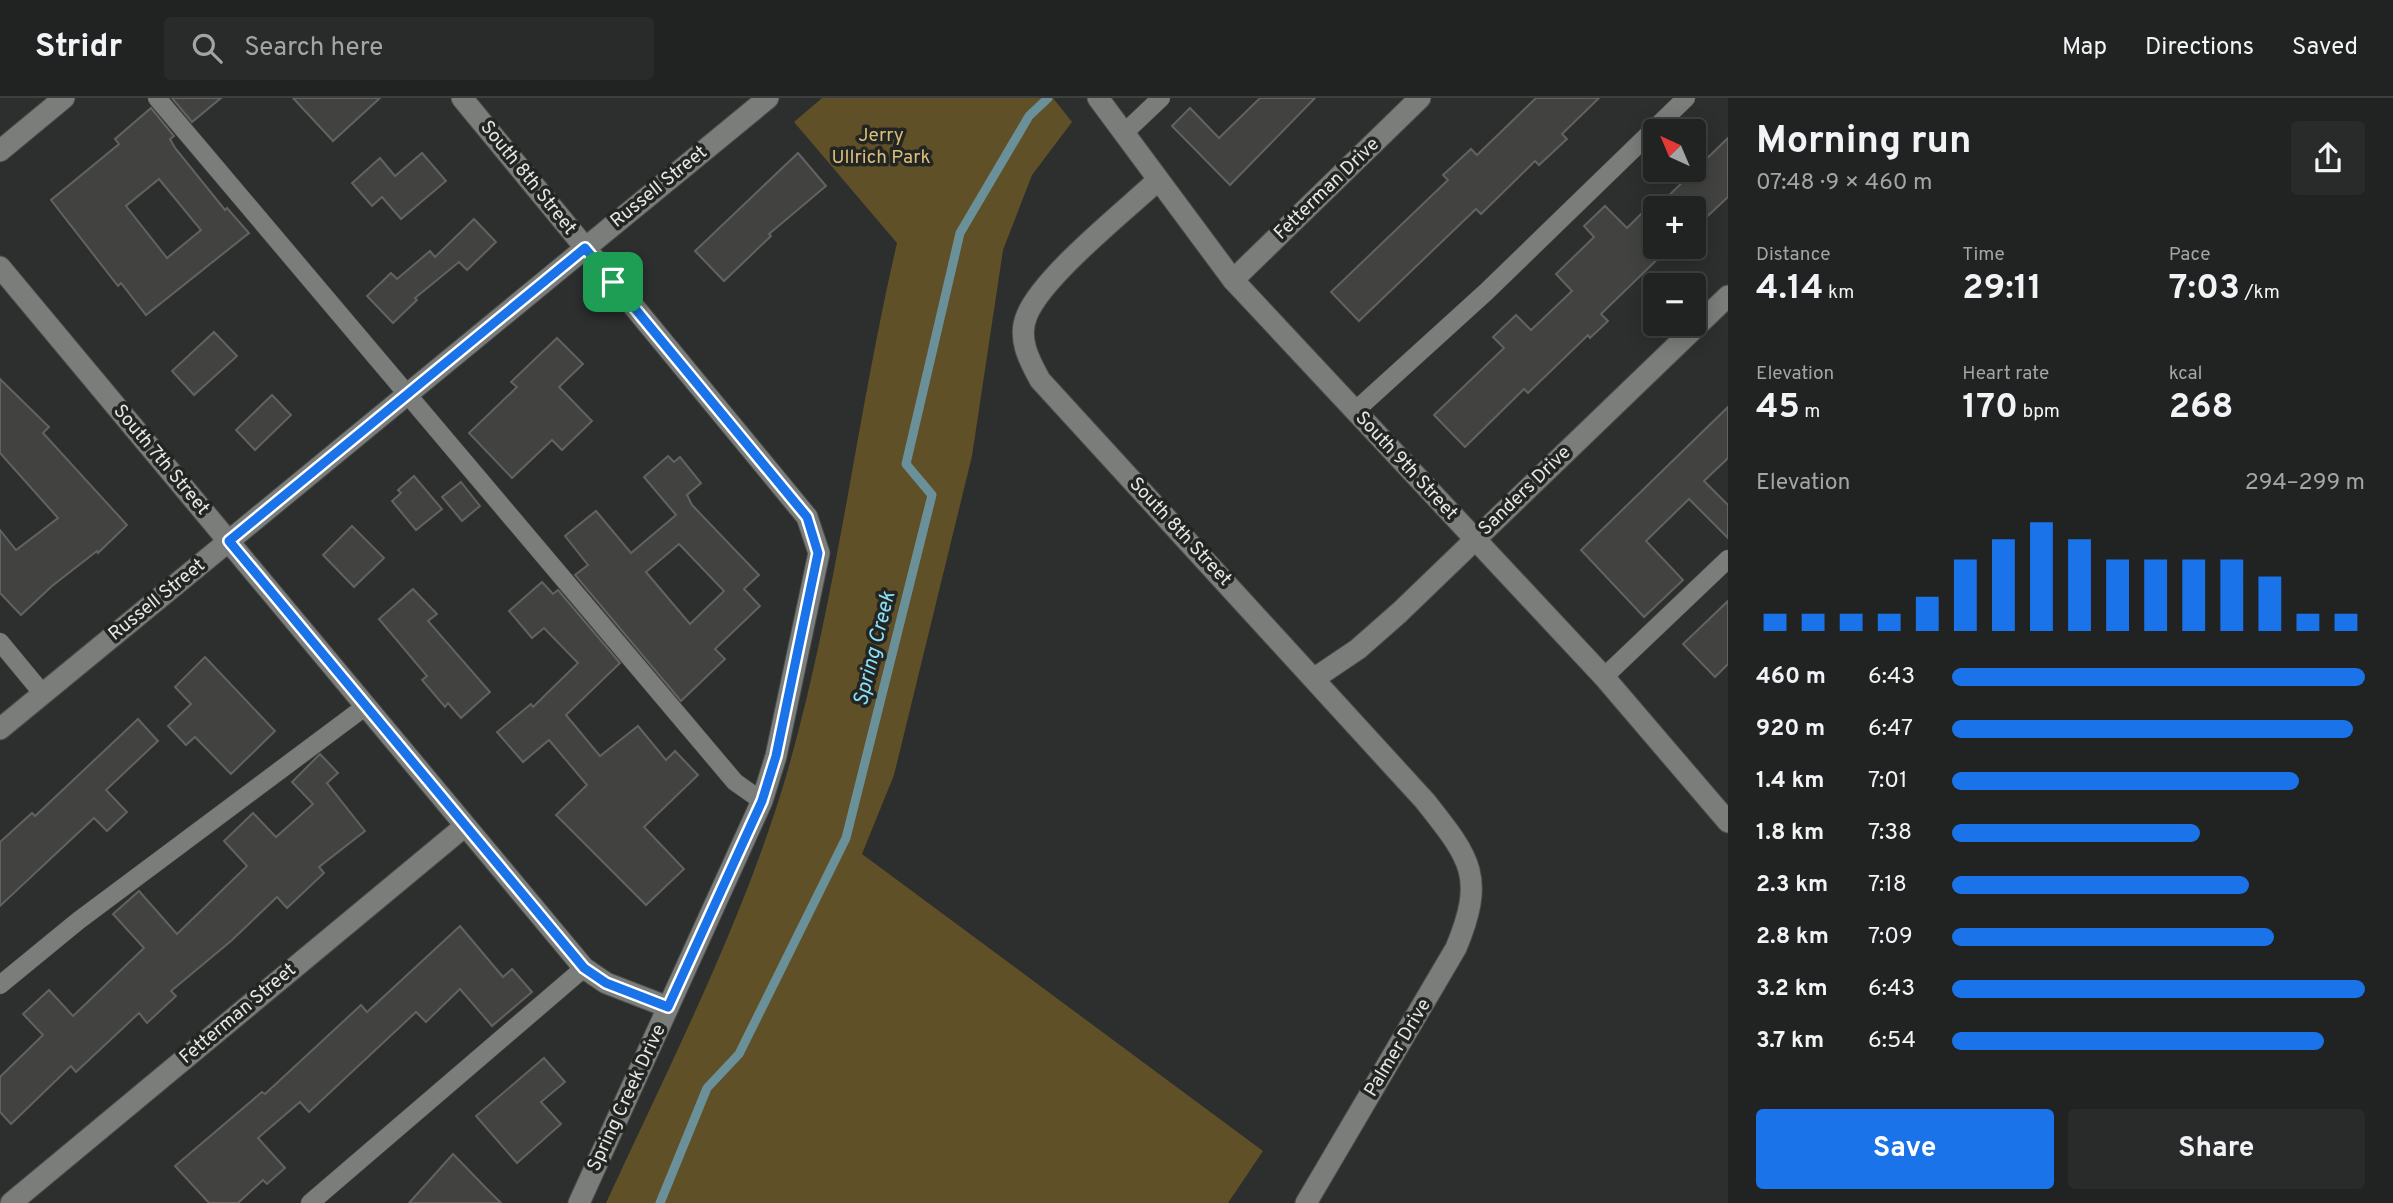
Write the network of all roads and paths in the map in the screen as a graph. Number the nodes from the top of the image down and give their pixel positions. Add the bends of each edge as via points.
1 (64, 98) edge
2 (157, 98) edge
3 (462, 98) edge
4 (768, 98) edge
5 (1098, 98) edge
6 (1161, 98) edge
7 (1420, 98) edge
8 (1686, 98) edge
9 (1124, 134) junction
10 (0, 151) edge
11 (1158, 180) junction
12 (585, 248) junction
13 (0, 267) edge
14 (1233, 280) junction
15 (1728, 296) edge
16 (407, 394) junction
17 (1355, 411) junction
18 (807, 517) joint
19 (1475, 540) junction
20 (229, 541) junction
21 (1728, 559) edge
22 (0, 642) edge
23 (1604, 677) junction
24 (1315, 678) junction
25 (43, 694) junction
26 (366, 706) junction
27 (0, 729) edge
28 (762, 801) junction
29 (1726, 816) edge
30 (465, 826) junction
31 (1473, 887) joint
32 (584, 968) junction
33 (0, 985) edge
34 (668, 1007) junction
35 (11, 1203) edge
36 (310, 1203) edge
37 (579, 1203) edge
38 (1306, 1203) edge

1 - 10 street
2 - 16 lane
3 - 12 street, South 8th Street
4 - 12 street, Russell Street
5 - 9 street, South 9th Street
6 - 9 lane
7 - 14 street, Fetterman Drive
8 - 17 lane via 1486,292
9 - 11 street, South 9th Street
11 - 14 street, South 9th Street
11 - 24 street, South 8th Street via 1042,291 1027,315 1023,337 1027,357 1040,380
12 - 16 street, Russell Street
12 - 18 street, South 8th Street
13 - 20 street, South 7th Street
14 - 17 street, South 9th Street
15 - 19 street, Sanders Drive
16 - 20 street, Russell Street
16 - 28 lane via 735,782
17 - 19 street, South 9th Street
18 - 28 street, Spring Creek Drive via 818,553 776,756
19 - 23 street, South 9th Street
19 - 24 street, Sanders Drive via 1358,649
20 - 25 street, Russell Street
20 - 26 street, South 7th Street
21 - 23 lane
22 - 25 lane
23 - 29 street, South 9th Street
24 - 31 street, South 8th Street via 1462,848
25 - 27 street, Russell Street
26 - 30 street, South 7th Street
26 - 33 lane via 78,921
28 - 34 street, Spring Creek Drive
30 - 32 street, South 7th Street
30 - 35 street, Fetterman Street
31 - 38 street, Palmer Drive via 1457,948
32 - 34 street, South 7th Street via 606,983
32 - 36 lane
34 - 37 street, Spring Creek Drive

